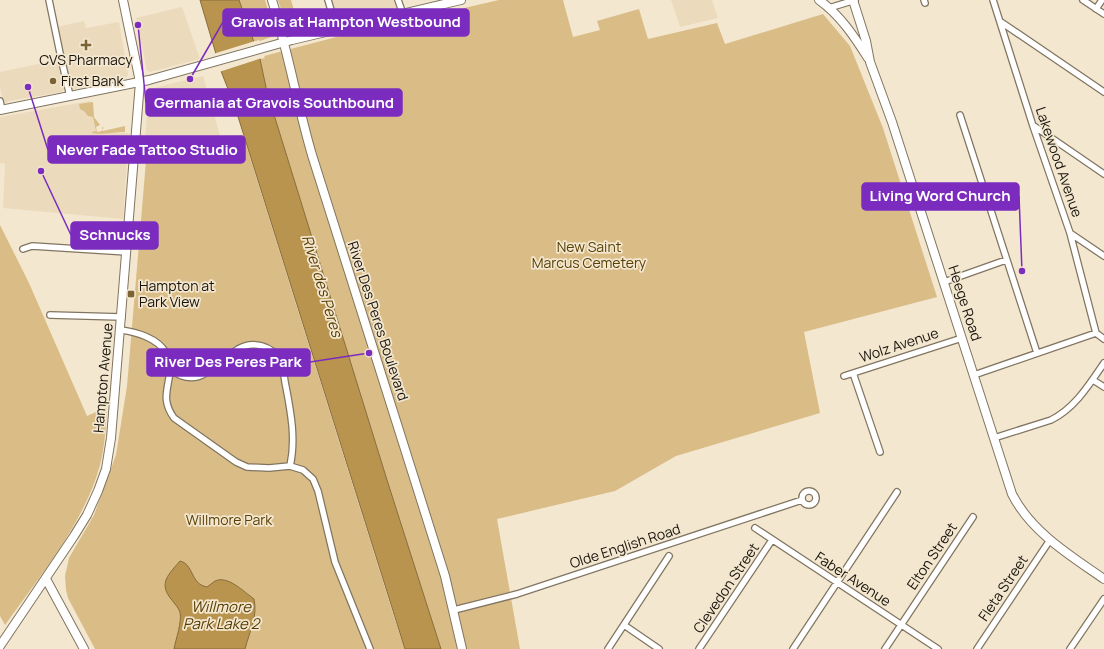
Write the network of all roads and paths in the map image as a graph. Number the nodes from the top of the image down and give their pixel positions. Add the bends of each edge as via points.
1 (49, 0) edge
2 (123, 0) edge
3 (272, 0) edge
4 (328, 0) edge
5 (398, 0) edge
6 (461, 0) edge
7 (819, 0) edge
8 (854, 0) edge
9 (993, 0) edge
10 (1083, 0) edge
11 (1102, 0) edge
12 (829, 8) junction
13 (1096, 9) junction
14 (403, 14) junction
15 (1104, 14) edge
16 (1000, 22) junction
17 (337, 30) junction
18 (284, 42) junction
19 (870, 62) junction
20 (140, 82) junction
21 (1104, 92) edge
22 (70, 96) junction
23 (0, 101) edge
24 (1, 110) edge
25 (960, 115) dead end
26 (1033, 126) junction
27 (1104, 174) edge
28 (1070, 232) junction
29 (23, 249) dead end
30 (127, 252) junction
31 (1104, 256) edge
32 (1006, 260) junction
33 (944, 282) junction
34 (50, 314) dead end
35 (122, 317) junction
36 (121, 330) junction
37 (1096, 333) junction
38 (962, 338) junction
39 (1104, 339) edge
40 (1037, 353) junction
41 (1104, 363) edge
42 (170, 369) junction
43 (853, 373) junction
44 (974, 375) junction
45 (844, 376) dead end
46 (1093, 380) junction
47 (1104, 387) edge
48 (994, 438) junction
49 (880, 452) dead end
50 (290, 466) junction
51 (897, 492) dead end
52 (802, 500) dead end
53 (973, 517) dead end
54 (755, 528) dead end
55 (772, 540) junction
56 (1050, 540) junction
57 (669, 556) dead end
58 (46, 579) junction
59 (1104, 579) edge
60 (836, 583) junction
61 (1104, 599) edge
62 (454, 610) junction
63 (902, 624) junction
64 (624, 626) junction
65 (0, 646) edge
66 (84, 649) edge
67 (370, 649) edge
68 (462, 649) edge
69 (608, 649) edge
70 (659, 649) edge
71 (699, 649) edge
72 (793, 649) edge
73 (885, 649) edge
74 (938, 649) edge
75 (977, 649) edge
76 (1070, 649) edge

1 - 22 street
2 - 20 main road, Hampton Avenue
3 - 18 main road, River Des Peres Boulevard
4 - 17 street
5 - 14 street
6 - 14 main road
7 - 12 main road
8 - 12 street
8 - 19 main road, Heege Road
9 - 16 street, Lakewood Avenue
10 - 13 street
11 - 13 street
12 - 19 main road via 852,33
13 - 15 street
14 - 17 main road
16 - 21 street
16 - 26 street, Lakewood Avenue
17 - 18 main road
18 - 20 main road
18 - 62 main road, River Des Peres Boulevard via 312,155
19 - 33 main road, Heege Road
20 - 22 main road
20 - 30 main road, Hampton Avenue
22 - 24 main road
23 - 24 street
25 - 32 street
26 - 27 street
26 - 28 street, Lakewood Avenue
28 - 31 street
28 - 37 street, Lakewood Avenue
29 - 30 street via 32,246
30 - 35 main road, Hampton Avenue
32 - 33 street
32 - 40 street
33 - 38 main road, Heege Road
34 - 35 street
35 - 36 main road, Hampton Avenue
36 - 42 street via 148,337 158,344 166,353
36 - 58 main road, Hampton Avenue via 106,469 86,515
37 - 39 street
37 - 40 street
38 - 43 street, Wolz Avenue
38 - 44 main road, Heege Road
40 - 44 street
41 - 46 street
42 - 50 street via 165,395 169,412 174,418 247,467
42 - 50 street via 179,376 192,378 208,373 246,346 255,344 274,352 281,362 292,424
43 - 45 street, Wolz Avenue
43 - 49 street
44 - 48 main road, Heege Road
46 - 47 street
46 - 48 street via 1079,398 1060,415
48 - 56 main road, Heege Road via 1016,501 1026,516
50 - 67 street via 303,470 313,479 335,562
51 - 60 street
52 - 62 street, Olde English Road via 517,594
53 - 63 street, Elton Street
54 - 55 street, Faber Avenue
55 - 60 street, Faber Avenue
55 - 71 street, Clevedon Street
56 - 59 main road, Heege Road
56 - 75 street, Fleta Street
57 - 64 street
58 - 65 main road, Hampton Avenue
58 - 66 main road
60 - 63 street, Faber Avenue
60 - 72 street
61 - 76 street
62 - 68 main road, River Des Peres Boulevard
63 - 73 street, Elton Street
63 - 74 street, Faber Avenue
64 - 69 street
64 - 70 street

